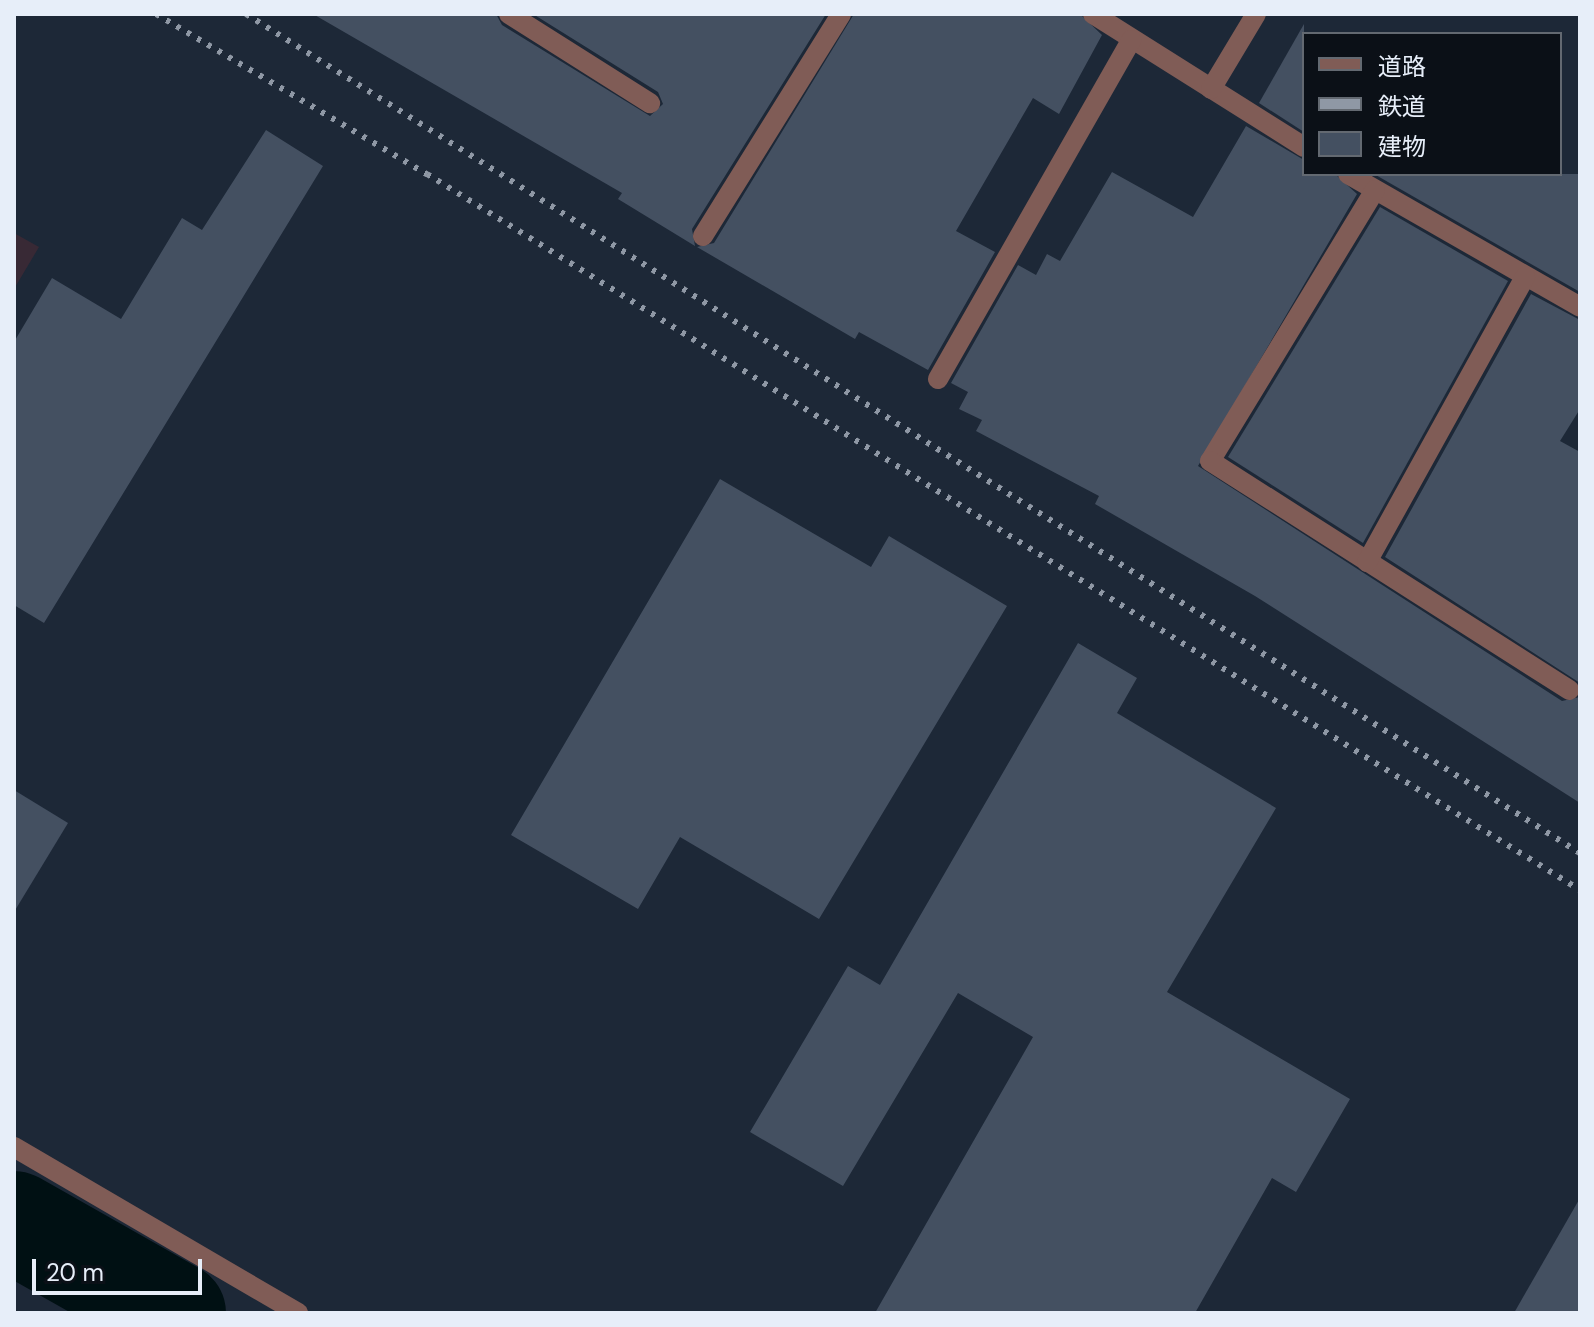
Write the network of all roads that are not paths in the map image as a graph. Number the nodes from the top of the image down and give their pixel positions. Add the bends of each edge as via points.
1 (509, 14) edge
2 (841, 14) edge
3 (1093, 14) edge
4 (1256, 14) edge
5 (1131, 40) junction
6 (1211, 89) junction
7 (650, 103) dead end
8 (1302, 146) edge
9 (1351, 176) edge
10 (1375, 190) junction
11 (703, 236) dead end
12 (1525, 277) junction
13 (1580, 307) edge
14 (938, 379) dead end
15 (1367, 562) junction
16 (1569, 690) dead end
17 (14, 1147) edge
18 (269, 1306) edge
19 (298, 1313) edge

1 - 7 street
2 - 11 street
3 - 5 street
4 - 6 street
5 - 6 street
5 - 14 street
6 - 8 street
9 - 10 street
10 - 12 street
10 - 15 street via 1210,461
12 - 13 street
12 - 15 street
15 - 16 street
17 - 18 street
18 - 19 street

